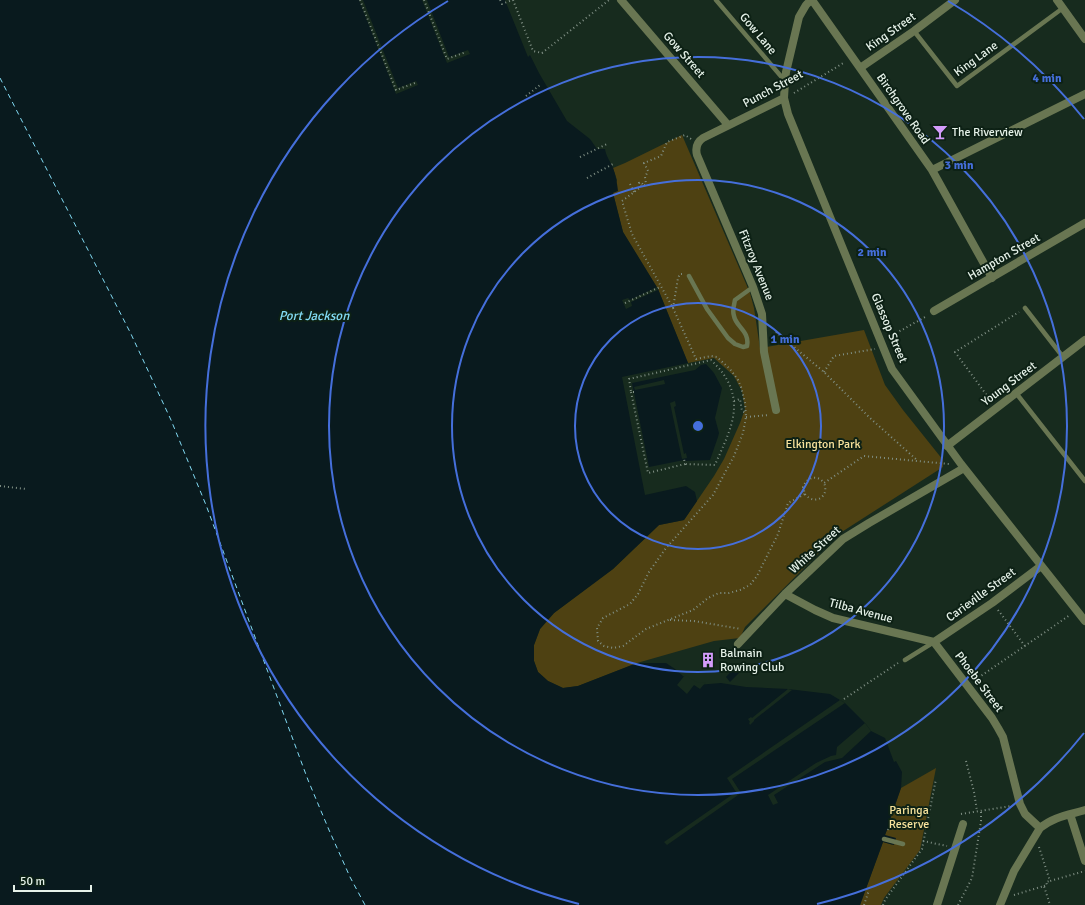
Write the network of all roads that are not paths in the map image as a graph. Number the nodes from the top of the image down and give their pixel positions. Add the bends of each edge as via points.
1 (621, 0) edge
2 (716, 0) edge
3 (812, 0) edge
4 (955, 0) edge
5 (1057, 0) edge
6 (1063, 8) junction
7 (914, 31) junction
8 (1085, 39) edge
9 (860, 68) junction
10 (785, 81) junction
11 (1085, 94) edge
12 (784, 98) junction
13 (728, 125) junction
14 (700, 140) joint
15 (932, 170) junction
16 (1085, 223) edge
17 (689, 276) road end
18 (992, 278) junction
19 (753, 287) junction
20 (1026, 308) road end
21 (934, 312) road end
22 (1085, 340) edge
23 (1063, 357) junction
24 (1016, 393) junction
25 (773, 412) road end
26 (947, 446) junction
27 (962, 466) junction
28 (1085, 481) edge
29 (1041, 566) junction
30 (785, 594) junction
31 (1085, 621) edge
32 (934, 642) junction
33 (738, 644) dead end
34 (905, 660) road end
35 (1085, 810) edge
36 (1070, 814) junction
37 (963, 824) dead end
38 (1038, 832) junction
39 (884, 838) dead end
40 (903, 844) dead end
41 (1085, 861) edge
42 (1002, 902) edge
43 (937, 905) edge

1 - 13 street, Gow Street
2 - 10 lane, Gow Lane
3 - 9 street, Birchgrove Road
3 - 10 street, Glassop Street via 799,17
4 - 7 street, King Street
5 - 6 street
6 - 7 lane, King Lane via 957,86
6 - 8 street
7 - 9 street, King Street
9 - 15 street, Birchgrove Road
10 - 12 street, Glassop Street
11 - 15 street
12 - 13 street, Punch Street
12 - 26 street, Glassop Street via 788,114 892,369
13 - 14 street, Punch Street
14 - 19 street, Fitzroy Avenue via 696,148 697,155
15 - 18 street, Birchgrove Road
16 - 18 street, Hampton Street
17 - 19 lane via 707,309 728,338 734,344 743,347 747,346 748,342 734,317 735,300
18 - 21 street, Hampton Street
19 - 25 street, Fitzroy Avenue via 762,314 764,352
20 - 23 lane
22 - 23 street, Young Street
23 - 24 street, Young Street
24 - 26 street, Young Street
24 - 28 lane
26 - 27 street, Glassop Street
27 - 29 street, Glassop Street
27 - 30 street, White Street via 843,539
29 - 31 street, Glassop Street
29 - 32 street, Carieville Street
30 - 32 street, Tilba Avenue via 829,616
30 - 33 street, White Street
32 - 34 lane
32 - 38 street, Phoebe Street via 992,718 1003,737 1020,804
35 - 36 street
36 - 38 street via 1053,819
36 - 41 street
37 - 43 street
38 - 42 street via 1014,872
39 - 40 lane

